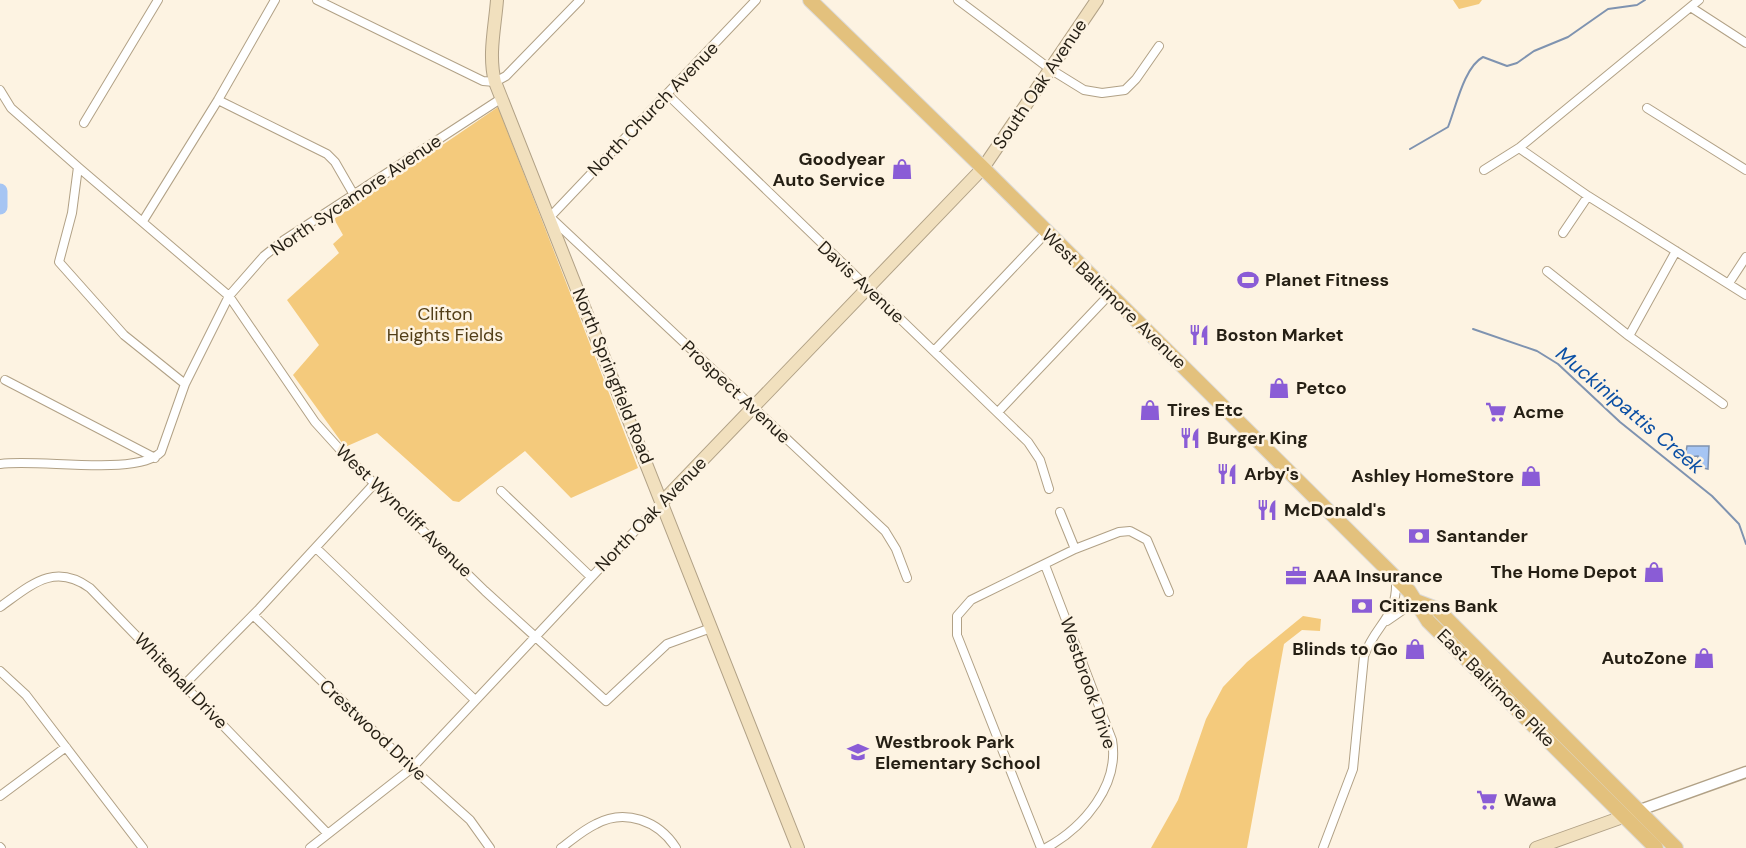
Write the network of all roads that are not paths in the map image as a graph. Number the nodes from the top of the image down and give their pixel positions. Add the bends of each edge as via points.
1 (158, 0) edge
2 (275, 0) edge
3 (317, 0) edge
4 (497, 0) edge
5 (580, 0) edge
6 (756, 0) edge
7 (810, 0) edge
8 (958, 0) edge
9 (1097, 0) edge
10 (1700, 0) edge
11 (1692, 8) junction
12 (1746, 43) edge
13 (1159, 45) dead end
14 (1050, 69) junction
15 (495, 82) junction
16 (0, 90) edge
17 (668, 95) junction
18 (502, 98) junction
19 (218, 100) junction
20 (1647, 108) dead end
21 (84, 123) dead end
22 (1519, 148) junction
23 (78, 166) junction
24 (983, 168) junction
25 (1484, 170) dead end
26 (1746, 170) edge
27 (354, 195) junction
28 (1588, 196) junction
29 (550, 217) junction
30 (143, 222) junction
31 (1046, 233) junction
32 (1563, 233) dead end
33 (1676, 251) junction
34 (1746, 257) edge
35 (1547, 271) dead end
36 (1729, 283) junction
37 (867, 288) junction
38 (1110, 294) junction
39 (1746, 295) edge
40 (229, 296) junction
41 (1629, 336) junction
42 (934, 351) junction
43 (5, 380) dead end
44 (185, 384) junction
45 (1723, 404) dead end
46 (753, 408) junction
47 (998, 412) junction
48 (155, 458) junction
49 (0, 464) edge
50 (375, 483) junction
51 (1049, 489) dead end
52 (501, 491) dead end
53 (663, 501) junction
54 (1060, 512) dead end
55 (316, 548) junction
56 (1075, 549) junction
57 (1045, 565) junction
58 (591, 577) junction
59 (907, 578) dead end
60 (1396, 579) junction
61 (1169, 592) dead end
62 (1416, 601) junction
63 (0, 607) edge
64 (252, 615) junction
65 (1381, 625) junction
66 (711, 628) junction
67 (535, 637) junction
68 (0, 671) edge
69 (1512, 683) junction
70 (184, 685) junction
71 (1502, 694) junction
72 (475, 700) junction
73 (66, 747) junction
74 (412, 768) junction
75 (1746, 772) edge
76 (0, 796) edge
77 (1640, 810) junction
78 (1625, 816) junction
79 (327, 832) junction
80 (143, 848) edge
81 (310, 848) edge
82 (490, 848) edge
83 (561, 848) edge
84 (676, 848) edge
85 (798, 848) edge
86 (1041, 848) edge
87 (1046, 848) edge
88 (1323, 848) edge
89 (1536, 848) edge
90 (1656, 848) edge
91 (1676, 848) edge

1 - 21 street
2 - 19 street
3 - 15 street via 483,81
4 - 15 main road, North Springfield Road via 492,50
5 - 15 street via 506,76
6 - 17 street, North Church Avenue
7 - 24 main road, West Baltimore Avenue
8 - 14 street
9 - 14 main road, South Oak Avenue
10 - 11 street
11 - 12 street
11 - 22 street
13 - 14 street via 1125,90 1084,90
14 - 24 main road, South Oak Avenue
15 - 18 main road, North Springfield Road
16 - 23 street, West Wyncliff Avenue via 11,108
17 - 29 street, North Church Avenue
17 - 37 street, Davis Avenue
18 - 27 street, North Sycamore Avenue
18 - 29 main road, North Springfield Road
19 - 27 street via 321,150 335,162
19 - 30 street
20 - 26 street
22 - 25 street
22 - 28 street
23 - 30 street, West Wyncliff Avenue
23 - 44 street via 72,213 59,262 124,335
24 - 31 main road, West Baltimore Avenue
24 - 37 main road, North Oak Avenue
27 - 40 street, North Sycamore Avenue via 264,256
28 - 32 street
28 - 33 street
29 - 46 street, Prospect Avenue
29 - 53 main road, North Springfield Road
30 - 40 street, West Wyncliff Avenue
31 - 38 main road, West Baltimore Avenue
31 - 42 street
33 - 36 street
33 - 41 street
34 - 36 street
35 - 41 street
36 - 39 street
37 - 42 street, Davis Avenue
37 - 46 main road, North Oak Avenue
38 - 47 street
38 - 60 main road, West Baltimore Avenue
40 - 44 street, North Sycamore Avenue
40 - 50 street, West Wyncliff Avenue via 315,422
41 - 45 street
42 - 47 street, Davis Avenue
43 - 48 street
44 - 48 street, North Sycamore Avenue via 161,452
46 - 53 main road, North Oak Avenue
46 - 59 street, Prospect Avenue via 885,531
47 - 51 street, Davis Avenue via 1040,460
48 - 49 street via 120,464
50 - 55 street
50 - 67 street, West Wyncliff Avenue
52 - 58 street
53 - 58 street, North Oak Avenue
53 - 66 main road, North Springfield Road
54 - 56 street
55 - 64 street
55 - 72 street
56 - 57 street
56 - 61 street via 1119,532 1139,534 1152,548
57 - 86 street via 979,596 959,611 955,624
57 - 87 street, Westbrook Drive via 1112,740 1115,761 1098,800 1075,827
58 - 67 street, North Oak Avenue
60 - 62 main road, West Baltimore Avenue
60 - 65 street via 1396,602
62 - 65 street
62 - 69 main road, East Baltimore Pike via 1437,609
62 - 71 main road, East Baltimore Pike via 1428,621
63 - 70 street, Whitehall Drive via 51,576 62,574 80,580
64 - 70 street
64 - 74 street, Crestwood Drive
65 - 88 street via 1364,656 1353,769
66 - 67 street, West Wyncliff Avenue via 667,644 606,701
66 - 85 main road, North Springfield Road
67 - 72 street, North Oak Avenue
68 - 73 street via 26,695
69 - 71 main road
69 - 77 main road, East Baltimore Pike
70 - 79 street, Whitehall Drive
71 - 78 main road, East Baltimore Pike
72 - 74 street, North Oak Avenue
73 - 76 street
73 - 80 street
74 - 79 street, North Oak Avenue
74 - 82 street, Crestwood Drive via 470,820
75 - 77 street
77 - 78 main road
77 - 91 main road, East Baltimore Pike
78 - 89 main road
78 - 90 main road, East Baltimore Pike
79 - 81 street, North Oak Avenue
83 - 84 street via 595,824 625,817 655,826

